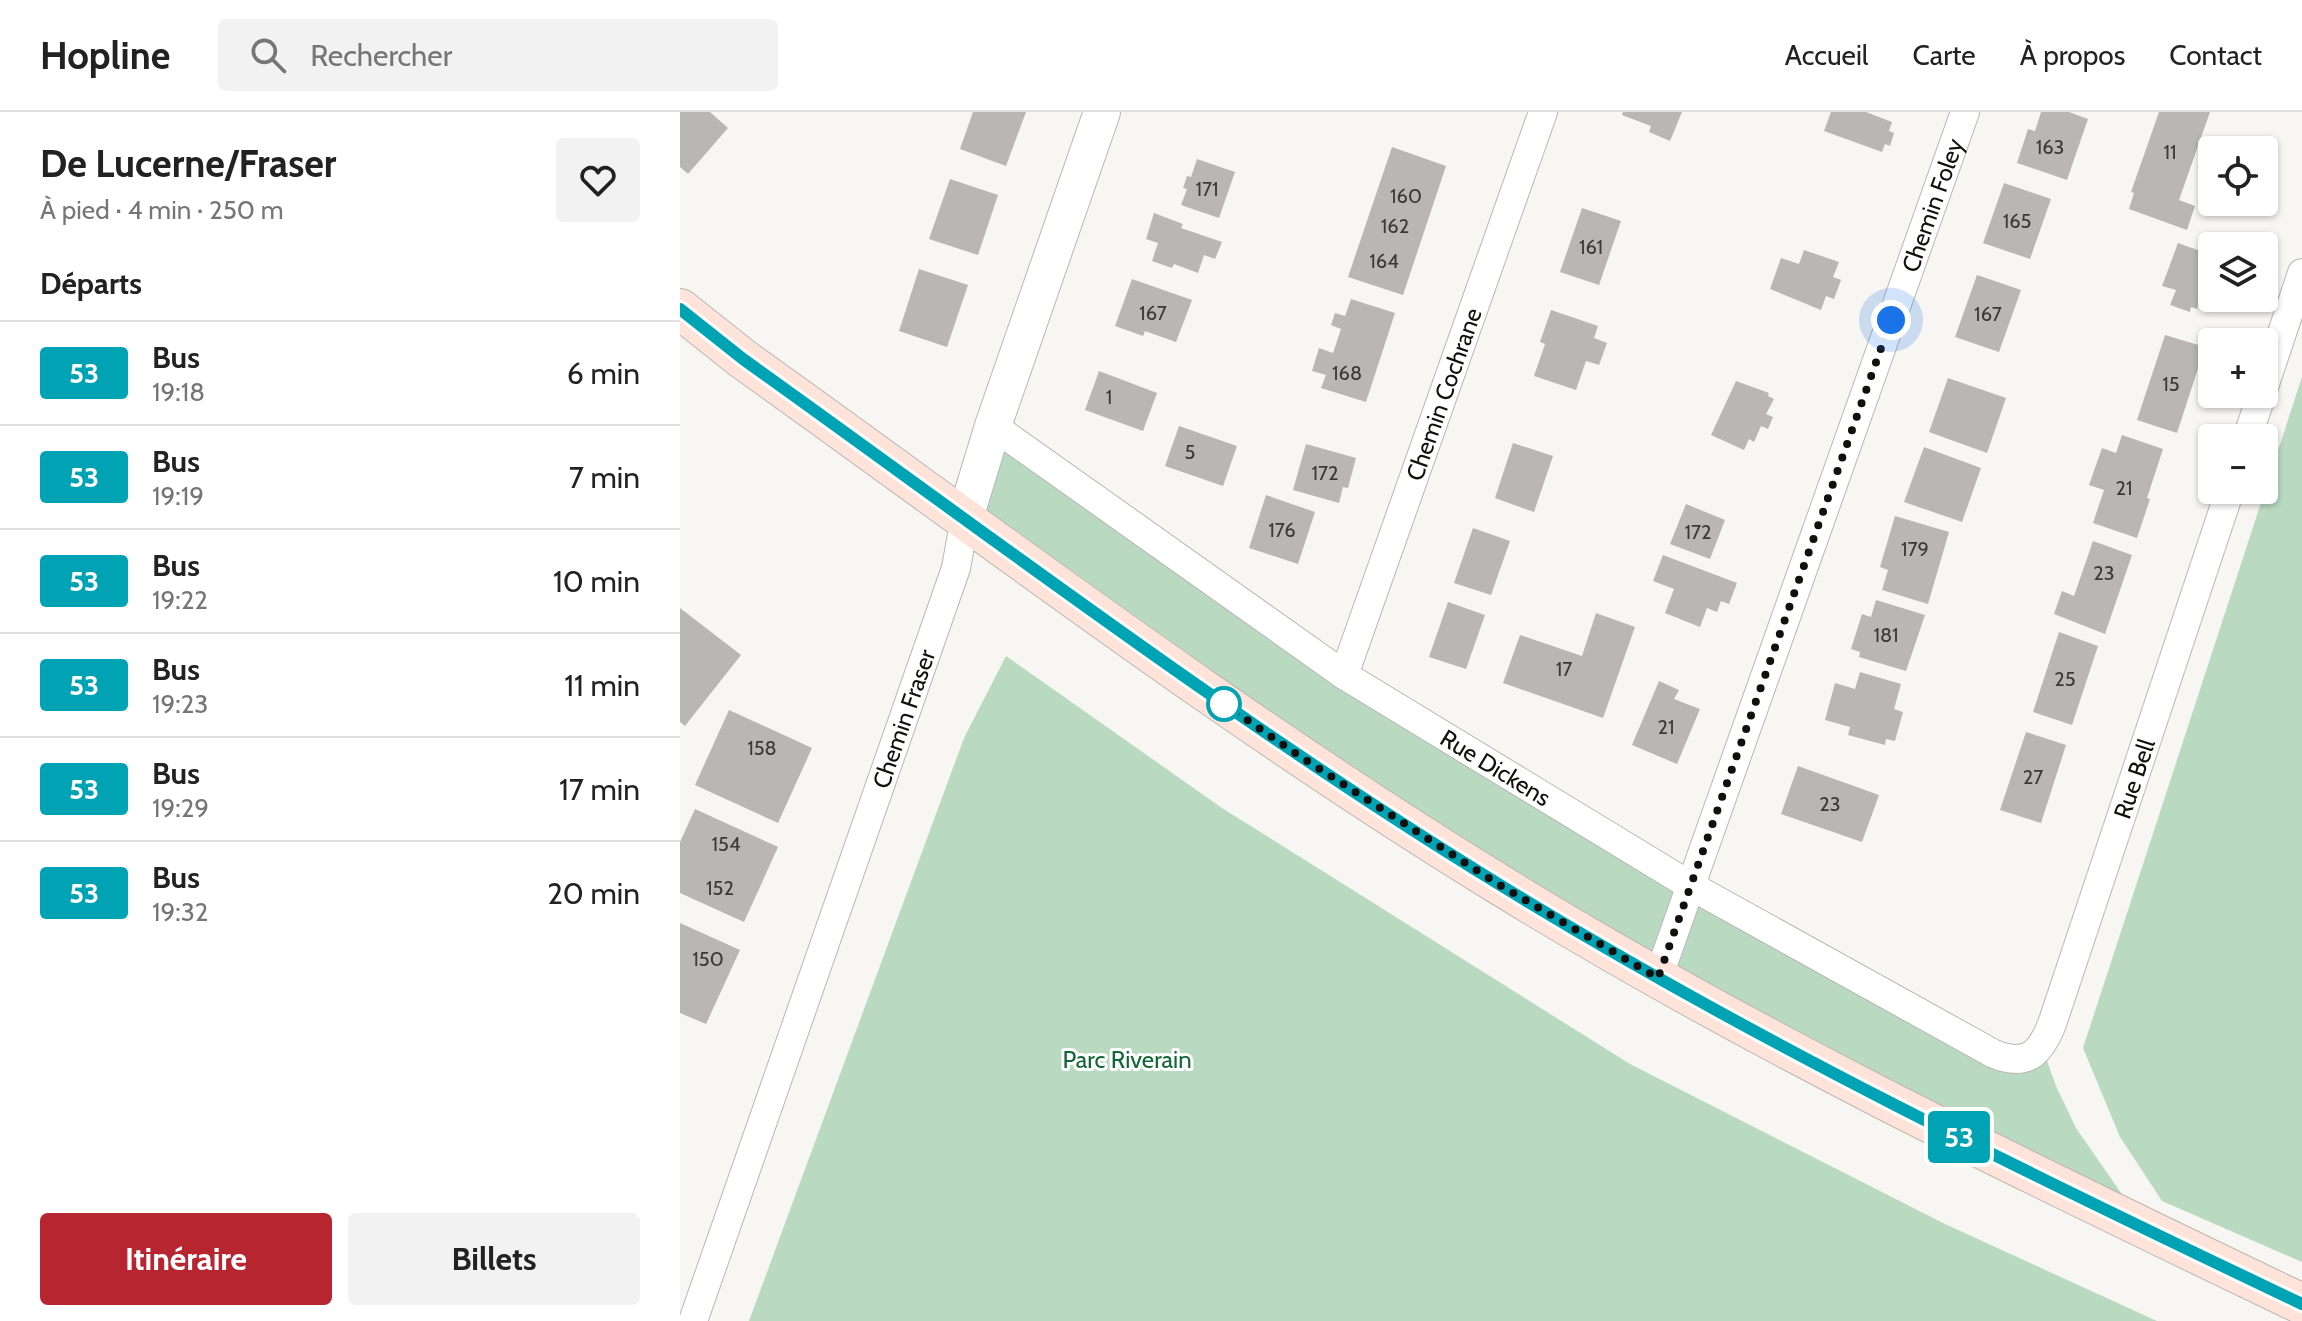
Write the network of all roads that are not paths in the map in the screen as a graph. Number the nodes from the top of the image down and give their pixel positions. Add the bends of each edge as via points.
1 (1102, 112) edge
2 (1543, 112) edge
3 (1965, 112) edge
4 (2302, 273) edge
5 (680, 309) edge
6 (2278, 345) edge
7 (993, 426) junction
8 (2225, 504) edge
9 (965, 518) junction
10 (1344, 675) junction
11 (1691, 886) junction
12 (1658, 978) junction
13 (2027, 1058) joint
14 (2302, 1304) edge
15 (693, 1321) edge

1 - 7 street, Chemin Fraser
2 - 10 street, Chemin Cochrane
3 - 11 street, Chemin Foley
4 - 6 street
5 - 9 main road
7 - 9 street, Chemin Fraser
7 - 10 street, Rue Dickens
8 - 13 street, Rue Bell via 2052,1024 2042,1047
9 - 12 main road via 1272,738 1498,884
9 - 15 street, Chemin Fraser via 956,568
10 - 11 street, Rue Dickens
11 - 12 street, Chemin Foley
11 - 13 street, Rue Dickens via 1994,1054 2009,1060
12 - 14 main road via 1891,1103

